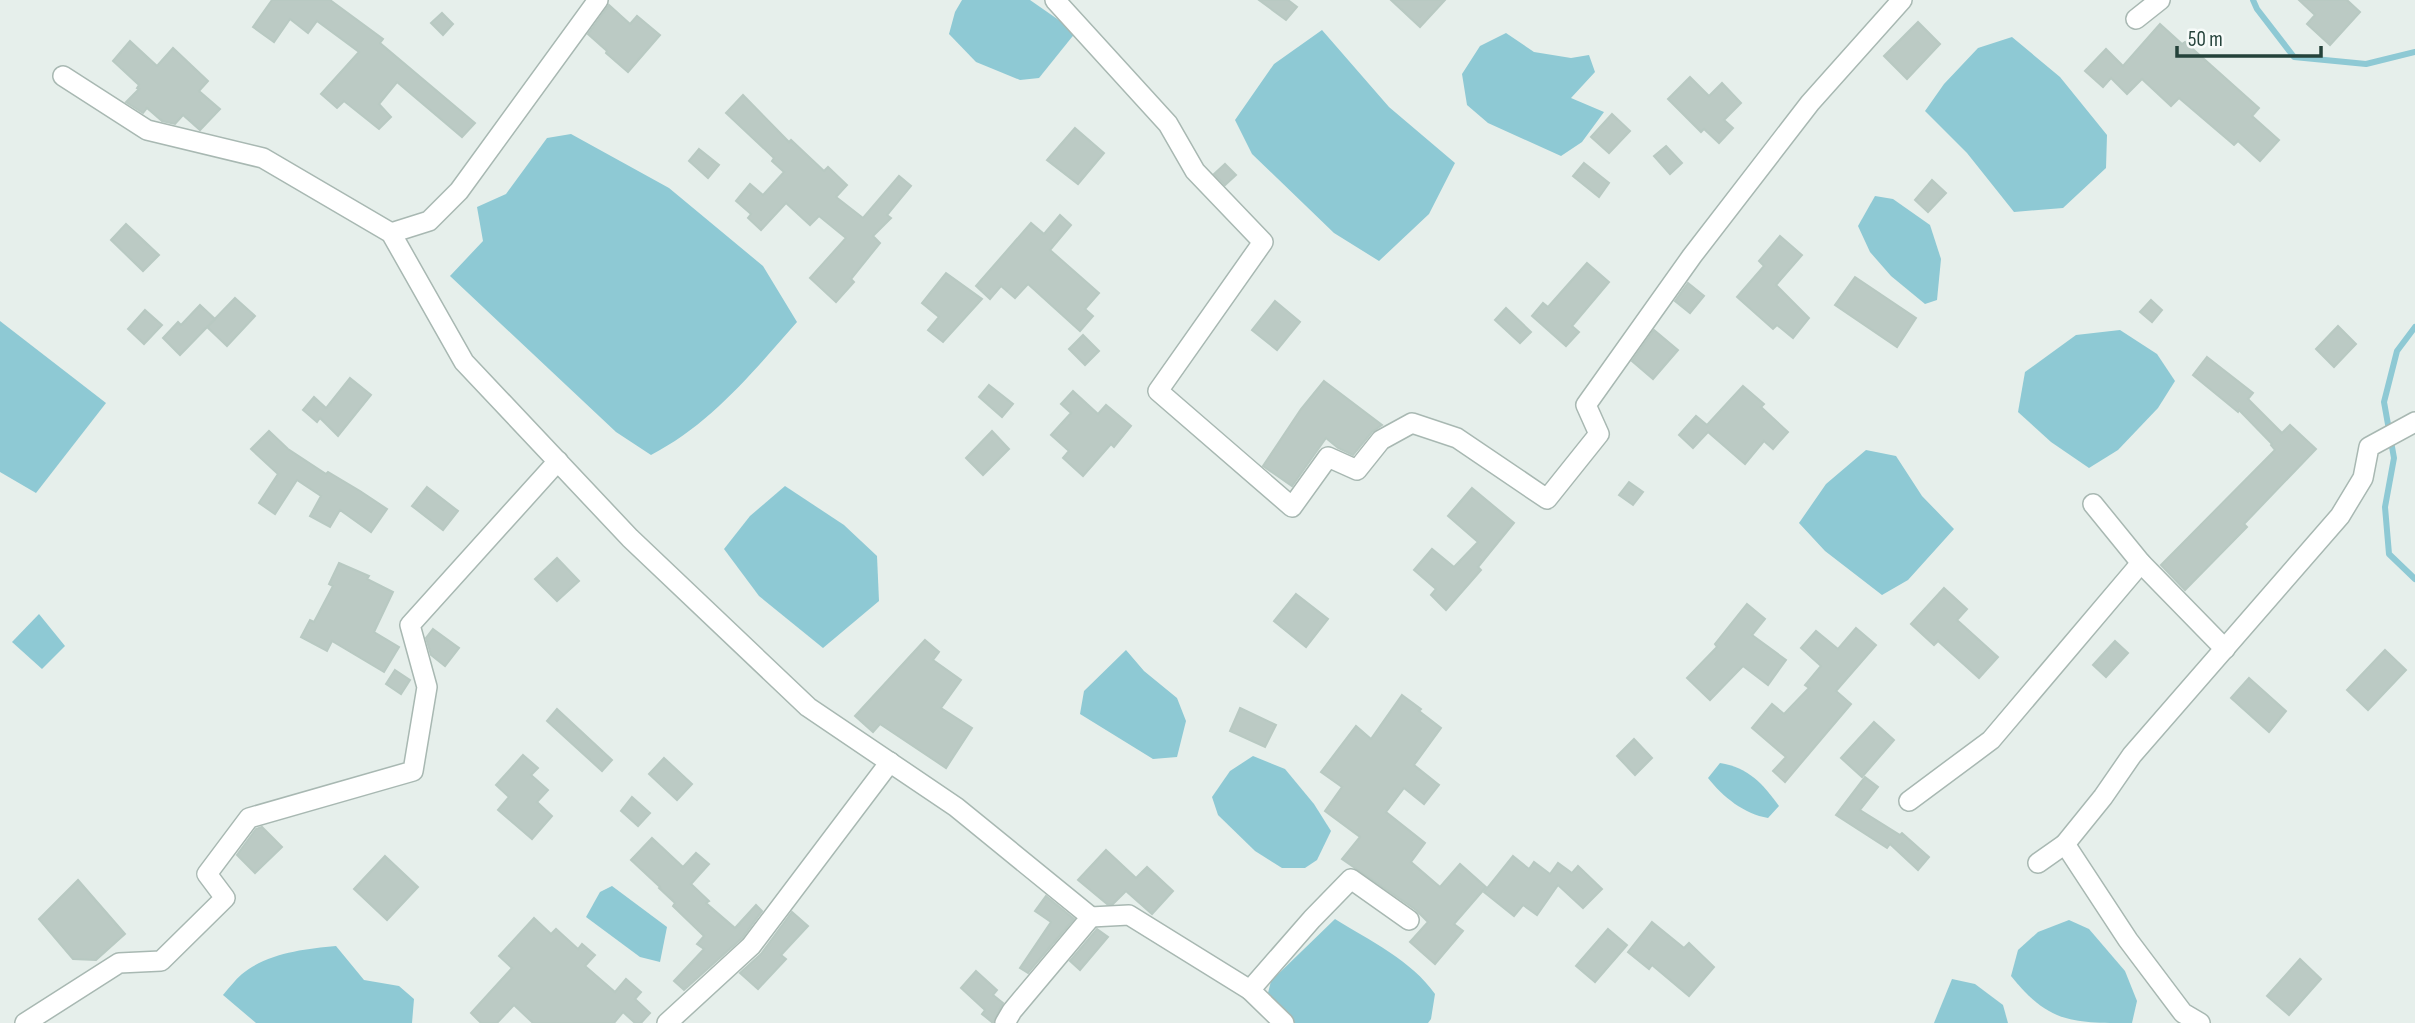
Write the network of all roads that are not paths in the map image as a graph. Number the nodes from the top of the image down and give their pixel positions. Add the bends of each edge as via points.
1 (598, 0) edge
2 (1055, 0) edge
3 (1902, 0) edge
4 (2160, 0) edge
5 (2136, 19) dead end
6 (63, 76) dead end
7 (391, 233) junction
8 (2415, 422) edge
9 (558, 461) junction
10 (2093, 504) dead end
11 (2141, 564) junction
12 (2225, 649) junction
13 (890, 762) junction
14 (1909, 802) dead end
15 (2065, 844) junction
16 (2038, 863) dead end
17 (1091, 917) junction
18 (1409, 920) dead end
19 (1250, 990) junction
20 (2177, 1018) edge
21 (25, 1023) edge
22 (667, 1023) edge
23 (1005, 1023) edge
24 (1284, 1023) edge
25 (2200, 1023) edge

1 - 7 street via 459,191 429,221
2 - 3 street via 1168,124 1195,171 1263,242 1158,391 1292,507 1328,457 1357,471 1381,440 1412,423 1457,438 1547,499 1599,435 1586,405 1692,256 1810,103
4 - 5 street
6 - 7 street via 147,130 263,158
7 - 9 street via 464,362
8 - 12 street via 2369,447 2363,478 2340,516
9 - 13 street via 630,538 808,707
9 - 21 street via 410,625 427,687 413,771 249,818 207,874 225,898 161,961 120,963
10 - 11 street
11 - 12 street
11 - 14 street via 1991,740
12 - 15 street via 2132,755
13 - 17 street via 956,807
13 - 22 street via 751,946
15 - 16 street
15 - 20 street
17 - 19 street via 1129,915
17 - 23 street
18 - 19 street via 1351,879
19 - 24 street
20 - 25 street

